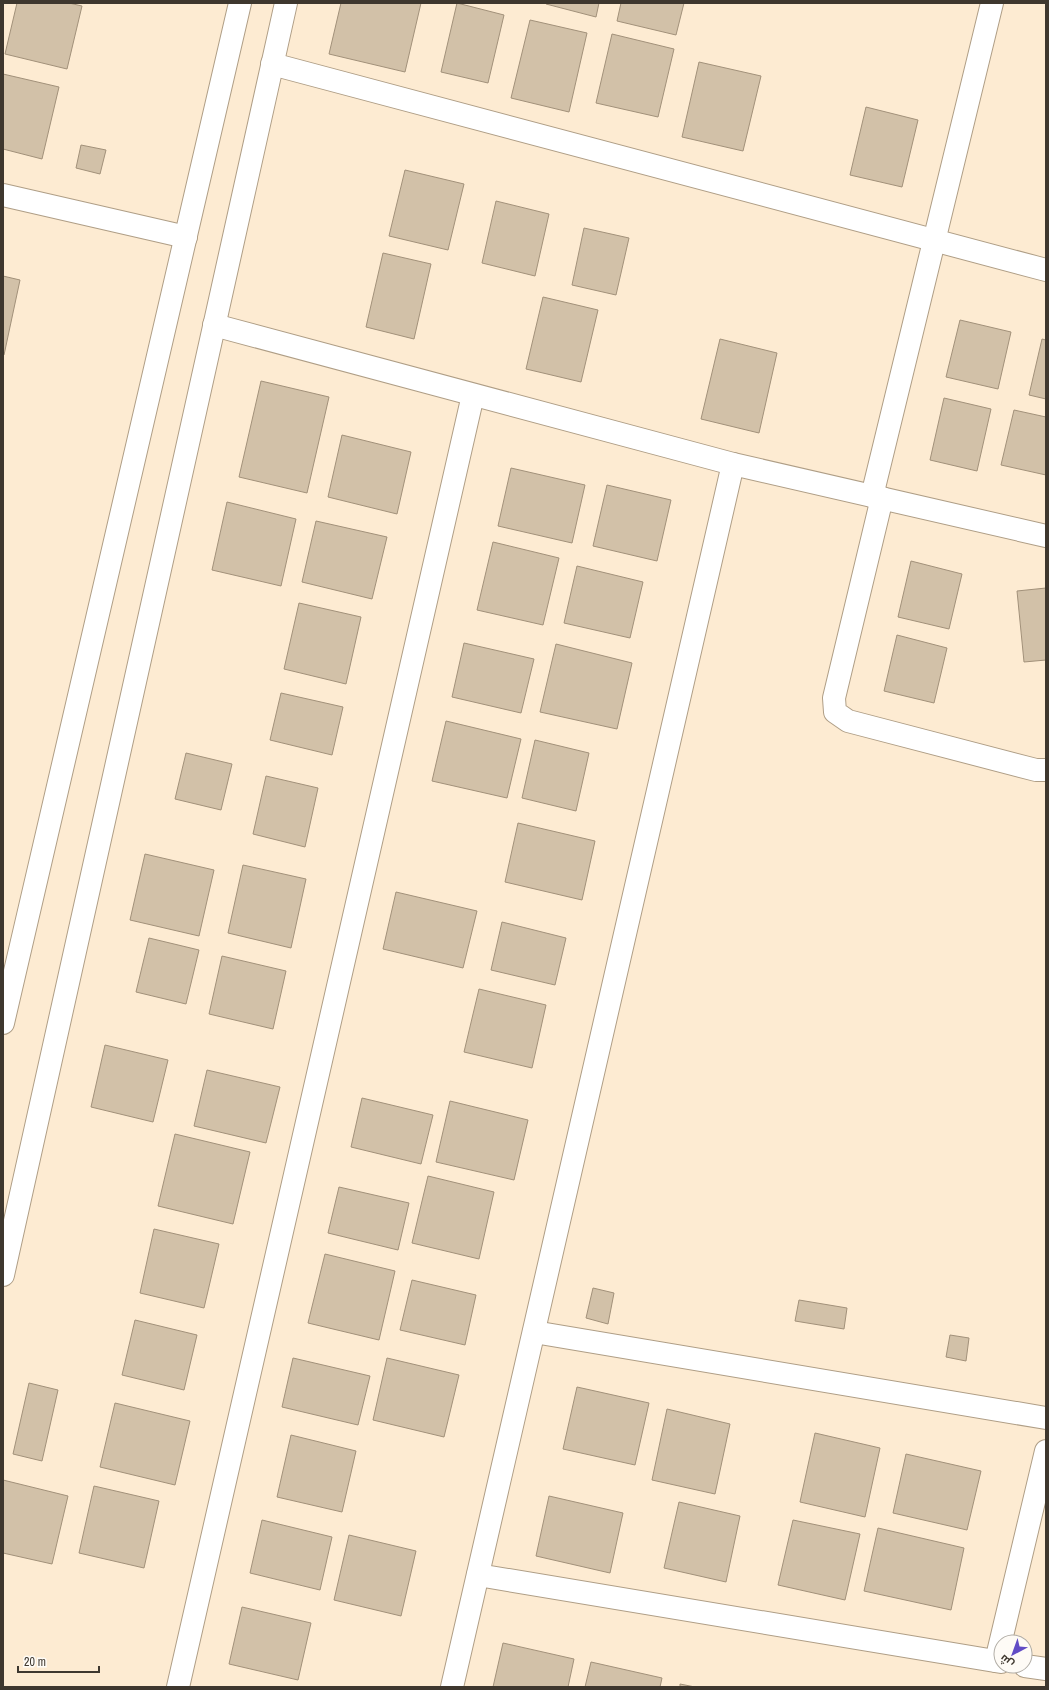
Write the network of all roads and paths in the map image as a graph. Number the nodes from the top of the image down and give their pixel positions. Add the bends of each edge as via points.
1 (240, 3) edge
2 (286, 3) edge
3 (992, 3) edge
4 (272, 64) junction
5 (3, 196) edge
6 (186, 237) junction
7 (934, 241) junction
8 (1046, 270) edge
9 (214, 326) junction
10 (473, 395) junction
11 (733, 464) junction
12 (877, 497) junction
13 (1046, 536) edge
14 (1046, 770) edge
15 (3, 1023) edge
16 (3, 1275) edge
17 (534, 1332) junction
18 (1046, 1418) edge
19 (1046, 1451) edge
20 (478, 1575) junction
21 (1004, 1634) edge
22 (993, 1660) edge
23 (1033, 1667) edge
24 (1046, 1669) edge
25 (178, 1687) edge
26 (452, 1687) edge

1 - 6 street
2 - 4 street
3 - 7 street
4 - 7 street
4 - 9 street
5 - 6 street
6 - 15 street
7 - 8 street
7 - 12 street
9 - 10 street
9 - 16 street
10 - 11 street
10 - 25 street
11 - 12 street
11 - 17 street
12 - 13 street
12 - 14 street via 834,698 835,712 848,721 1036,770
17 - 18 street
17 - 20 street
19 - 21 street
20 - 22 street
20 - 26 street
23 - 24 street

